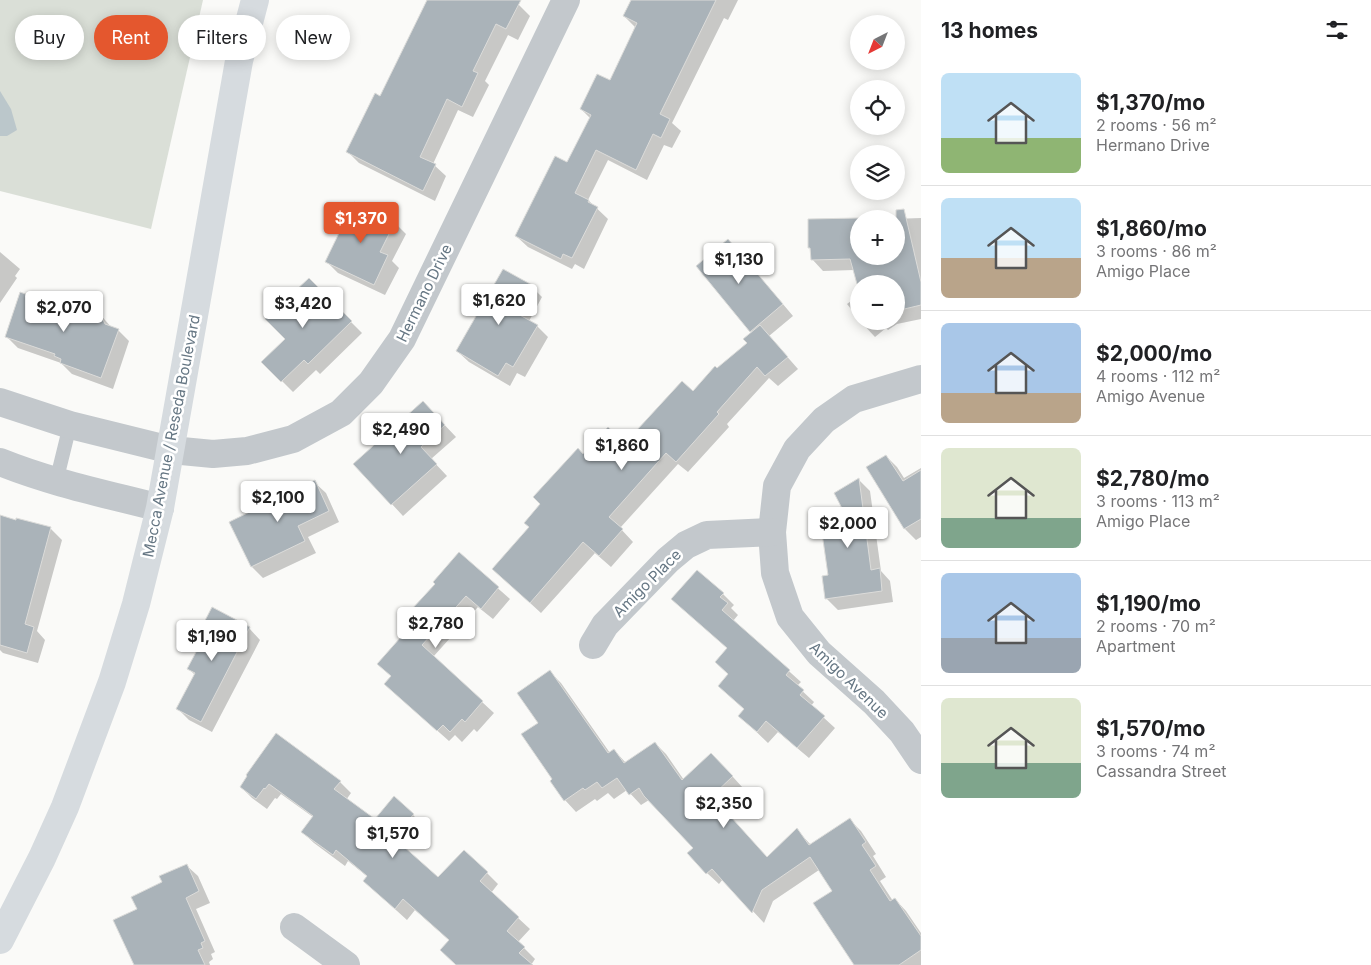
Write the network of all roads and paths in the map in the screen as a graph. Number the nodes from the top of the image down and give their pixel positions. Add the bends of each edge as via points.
1 (255, 0) edge
2 (566, 0) edge
3 (921, 378) edge
4 (0, 402) edge
5 (70, 425) junction
6 (171, 450) junction
7 (0, 462) edge
8 (56, 482) junction
9 (160, 508) junction
10 (772, 532) junction
11 (593, 645) dead end
12 (921, 760) edge
13 (294, 927) dead end
14 (0, 940) edge
15 (346, 965) edge

1 - 6 main road, Mecca Avenue / Reseda Boulevard via 239,61
2 - 6 street, Hermano Drive via 402,339 372,383 341,413 293,439 247,452 222,454
3 - 10 street, Amigo Avenue via 854,399 824,420 797,449 778,486
4 - 5 street, Hermano Drive
5 - 6 street, Hermano Drive
5 - 8 lane
6 - 9 main road, Mecca Avenue / Reseda Boulevard
7 - 8 street
8 - 9 street
9 - 14 main road, Mecca Avenue / Reseda Boulevard via 126,639 82,765 42,858
10 - 11 street, Amigo Place via 707,535 686,544 605,625
10 - 12 street, Amigo Avenue via 775,573 790,618 819,653 902,732
13 - 15 street

